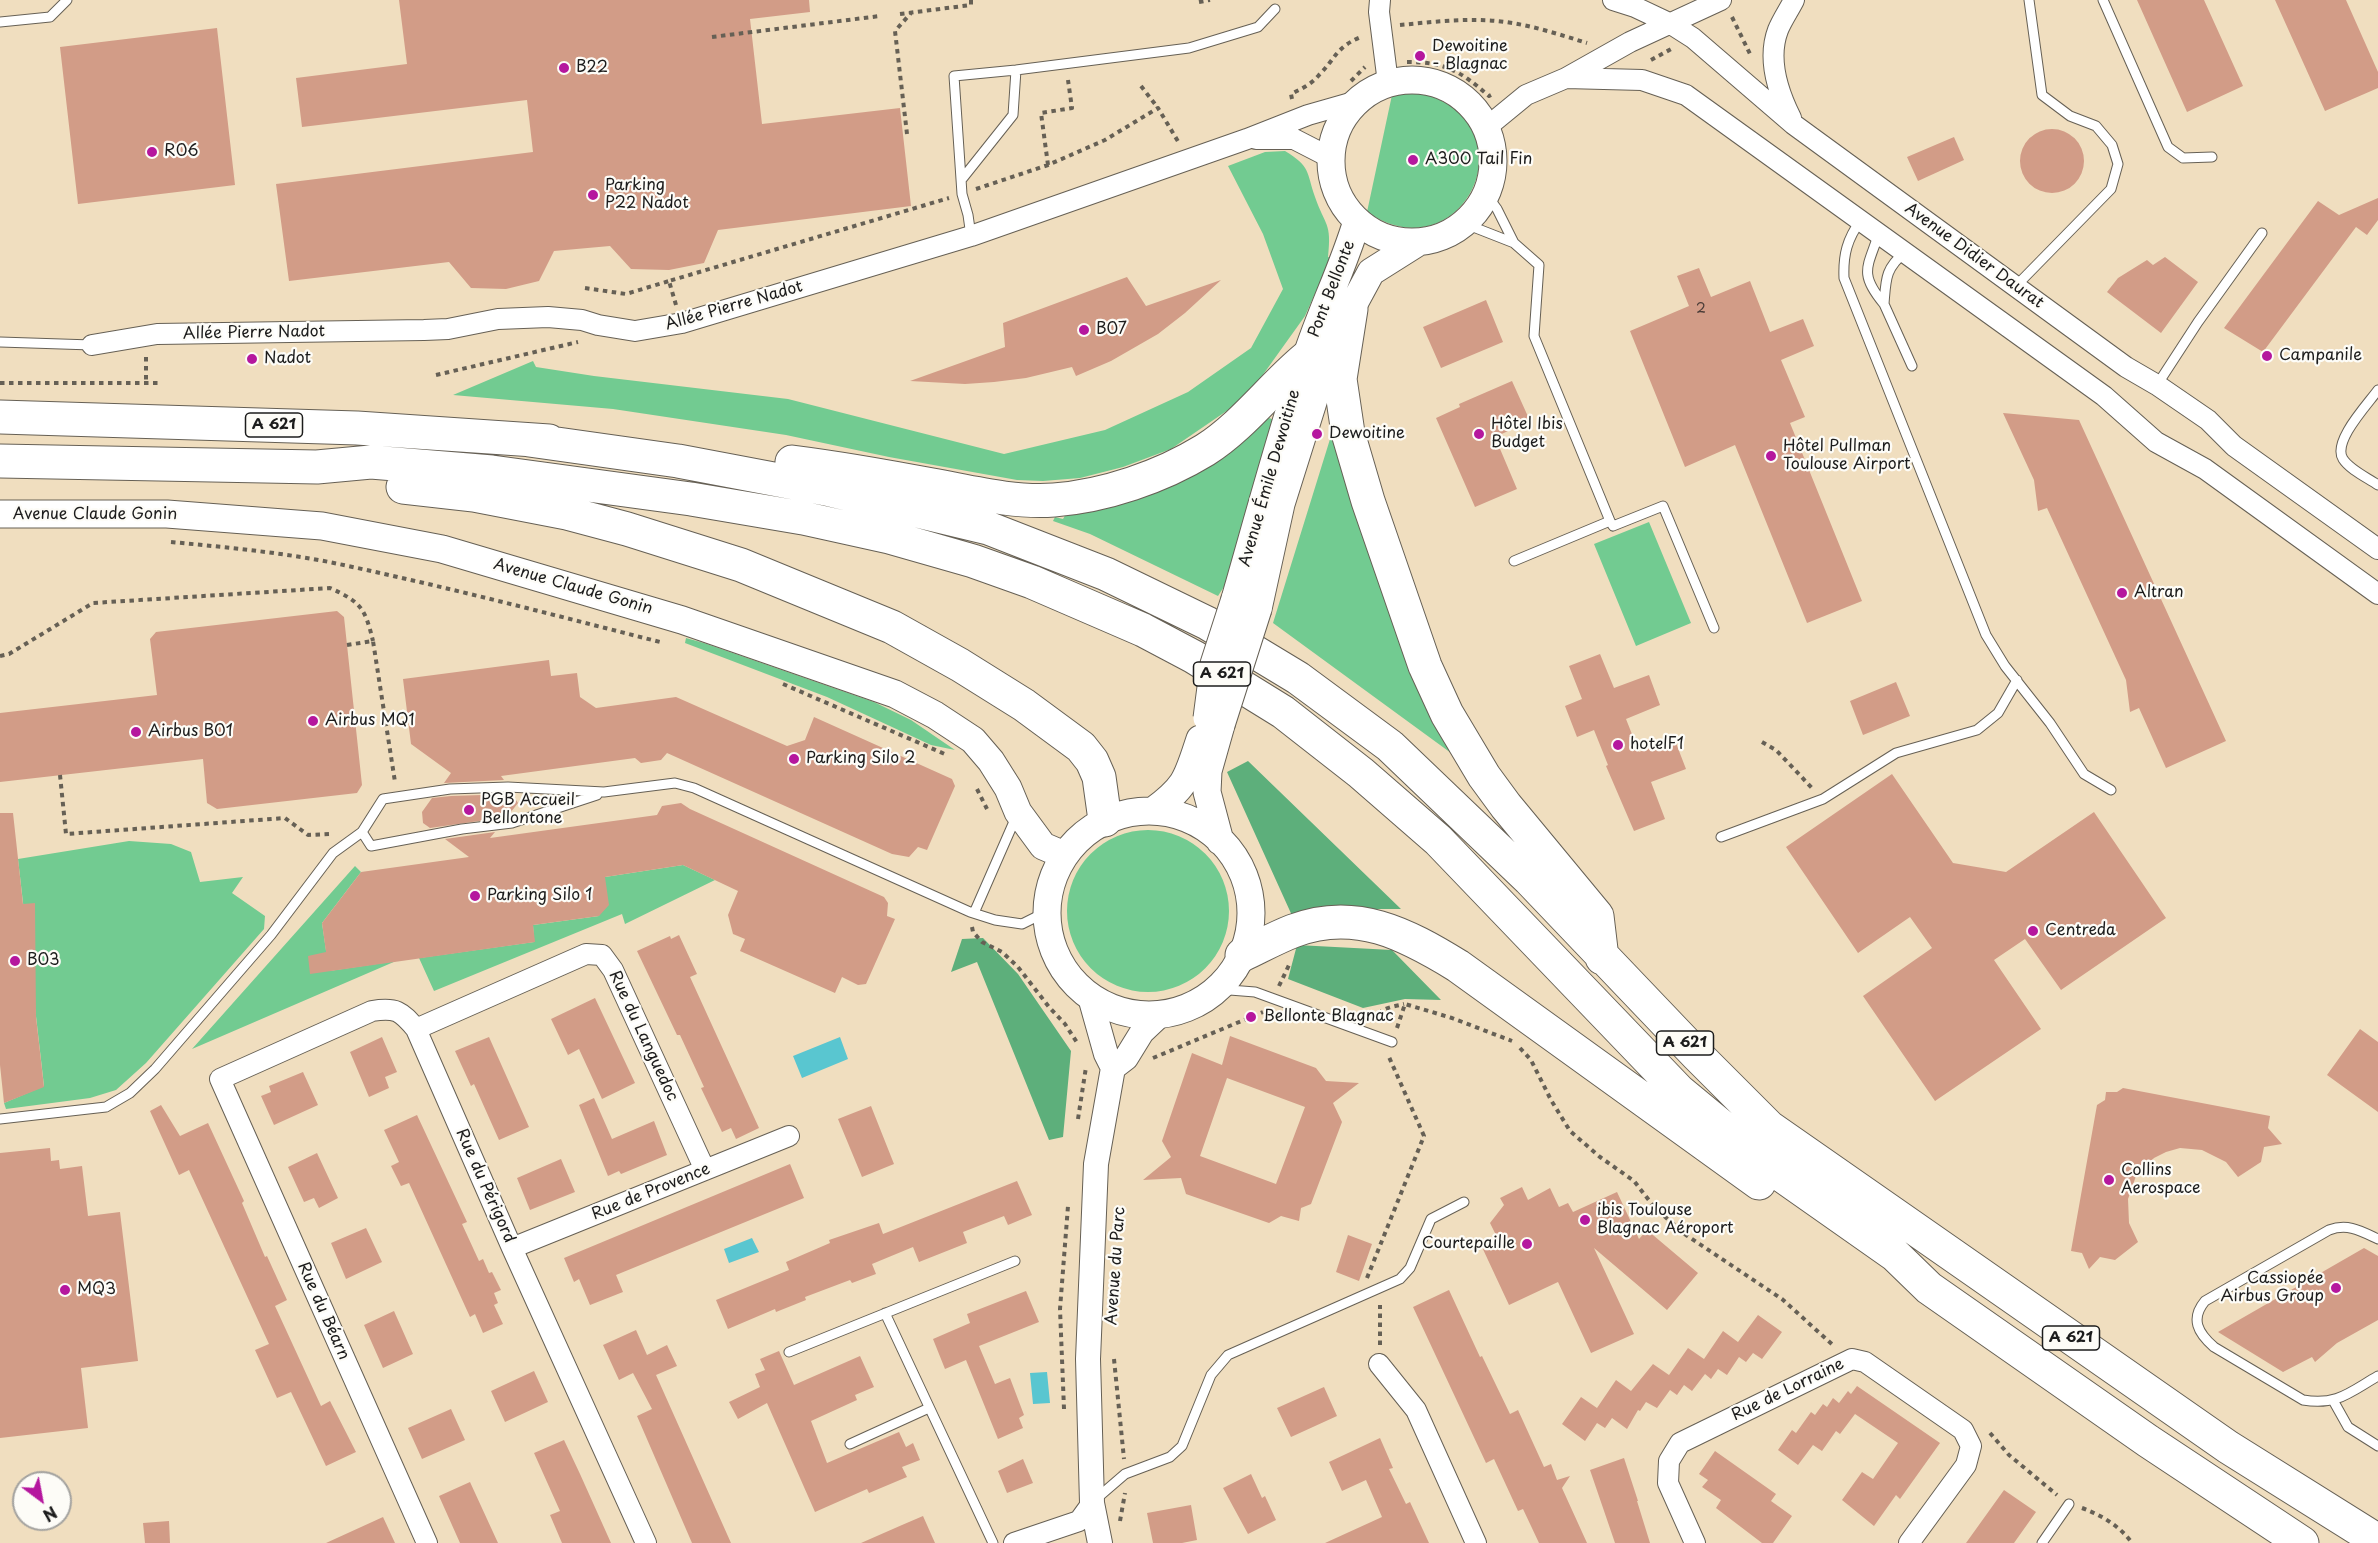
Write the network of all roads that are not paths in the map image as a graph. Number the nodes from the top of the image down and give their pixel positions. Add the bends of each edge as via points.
1 (67, 0) edge
2 (1380, 0) edge
3 (1613, 0) edge
4 (1659, 0) edge
5 (1722, 0) edge
6 (1794, 0) edge
7 (2029, 0) edge
8 (2103, 0) edge
9 (1635, 7) junction
10 (1275, 9) dead end
11 (0, 22) edge
12 (1671, 24) junction
13 (1016, 70) junction
14 (1566, 78) junction
15 (1388, 83) junction
16 (1357, 101) junction
17 (1793, 124) junction
18 (1487, 127) junction
19 (1247, 139) junction
20 (2212, 157) dead end
21 (1330, 158) junction
22 (962, 179) junction
23 (1486, 194) junction
24 (1861, 220) junction
25 (1357, 221) junction
26 (1463, 224) junction
27 (1880, 233) junction
28 (2262, 233) dead end
29 (971, 236) junction
30 (1417, 243) junction
31 (1514, 243) junction
32 (1905, 252) junction
33 (2015, 287) junction
34 (1884, 304) junction
35 (1351, 309) junction
36 (0, 342) edge
37 (92, 345) joint
38 (1306, 358) junction
39 (1912, 366) dead end
40 (2157, 385) junction
41 (2378, 390) edge
42 (0, 417) edge
43 (529, 440) junction
44 (0, 461) edge
45 (317, 467) junction
46 (2378, 485) edge
47 (0, 514) edge
48 (1610, 521) junction
49 (2378, 549) edge
50 (1514, 561) dead end
51 (2378, 594) edge
52 (1246, 604) junction
53 (1714, 628) dead end
54 (2017, 680) junction
55 (1214, 722) junction
56 (2111, 790) dead end
57 (604, 792) junction
58 (1018, 812) junction
59 (1153, 812) junction
60 (1104, 820) junction
61 (362, 832) junction
62 (1721, 837) dead end
63 (1220, 841) junction
64 (1064, 855) junction
65 (972, 912) junction
66 (1046, 912) junction
67 (1242, 955) junction
68 (1602, 958) junction
69 (1217, 989) junction
70 (1090, 997) junction
71 (1160, 1015) junction
72 (416, 1029) junction
73 (1392, 1042) road end
74 (1113, 1068) junction
75 (220, 1079) joint
76 (0, 1119) edge
77 (789, 1136) dead end
78 (705, 1170) junction
79 (1464, 1202) dead end
80 (2378, 1239) edge
81 (512, 1248) junction
82 (1015, 1261) dead end
83 (1929, 1288) junction
84 (885, 1313) junction
85 (789, 1352) dead end
86 (1379, 1364) road end
87 (2378, 1376) edge
88 (2334, 1401) junction
89 (929, 1408) junction
90 (850, 1444) dead end
91 (2378, 1446) edge
92 (1092, 1503) junction
93 (2069, 1504) dead end
94 (2378, 1541) edge
95 (427, 1543) edge
96 (646, 1543) edge
97 (993, 1543) edge
98 (1014, 1543) edge
99 (1100, 1543) edge
100 (1476, 1543) edge
101 (1695, 1543) edge
102 (1908, 1543) edge
103 (2042, 1543) edge
104 (2302, 1543) edge

1 - 11 lane via 50,17
2 - 15 street
3 - 9 street, Avenue Didier Daurat
4 - 9 street
5 - 12 street
6 - 17 street via 1778,31 1774,62 1781,98
7 - 33 lane via 2042,95 2070,116 2096,126 2112,145 2118,164 2111,189
8 - 20 lane via 2168,147 2183,158
9 - 12 street, Avenue Didier Daurat
10 - 13 lane via 1258,27 1189,48
12 - 14 street via 1609,52
12 - 17 street, Avenue Didier Daurat via 1693,38
13 - 22 lane via 1013,115
13 - 22 lane via 954,76
14 - 18 street via 1526,95
14 - 24 street via 1642,80 1686,95
15 - 16 main road
15 - 18 main road via 1411,79 1435,82 1456,92
16 - 19 street, Allée Pierre Nadot
16 - 21 main road via 1344,116
17 - 33 street, Avenue Didier Daurat
18 - 23 main road via 1493,172
19 - 21 street, Allée Pierre Nadot via 1294,140
19 - 29 street, Allée Pierre Nadot
21 - 25 main road via 1337,192
22 - 29 lane
23 - 26 main road
23 - 31 lane
24 - 27 street
24 - 54 lane via 1847,241 1844,278 1986,635
25 - 30 main road via 1379,235
25 - 38 main road, Pont Bellonte via 1346,260 1329,293
26 - 30 main road via 1445,235
26 - 31 lane
27 - 32 street
27 - 34 lane via 1867,265 1867,276
28 - 40 lane
29 - 37 street, Allée Pierre Nadot via 682,323 635,331 582,320 498,318 448,329 157,334
30 - 35 main road, Avenue Émile Dewoitine via 1371,272
31 - 48 lane via 1539,265 1534,336
32 - 34 lane via 1892,263 1886,276
32 - 51 street via 2104,396 2156,442 2205,470
33 - 40 street, Avenue Didier Daurat
34 - 39 lane
35 - 52 main road, Avenue Émile Dewoitine via 1320,380
35 - 68 highway via 1340,380 1348,433 1425,666 1447,714 1484,776 1598,916
36 - 37 lane
38 - 43 highway via 1245,419 1205,449 1163,471 1111,489 1053,500 993,496 851,470 694,450
38 - 52 main road, Avenue Émile Dewoitine
40 - 49 street, Avenue Didier Daurat via 2208,420 2234,446
41 - 46 lane via 2342,440 2340,452 2344,462
42 - 43 highway, A 621 via 357,428
43 - 68 highway, A 621 via 678,461 826,489 988,528 1106,574 1217,629 1298,678 1390,746 1521,871
44 - 45 highway, A 621
45 - 60 highway via 360,482 474,495 627,529 741,565 892,627 1024,705 1081,747 1099,777
45 - 83 highway, A 621 via 371,462 492,472 803,518 973,561 1143,630 1283,712 1361,773 1438,840 1679,1091 1778,1172 1895,1254
47 - 58 main road, Avenue Claude Gonin via 167,514 322,526 442,549 559,583 682,620 895,694 973,740 1008,788
48 - 50 lane
48 - 53 lane via 1613,526 1663,506
52 - 55 main road, bridge via 1214,664
54 - 56 lane via 2084,774
54 - 62 lane via 1998,713 1977,730 1896,753 1822,799
55 - 59 main road via 1187,778 1176,794
55 - 63 main road via 1207,792
57 - 61 lane via 512,823 371,846
57 - 61 lane via 508,787 450,789 398,797 383,800
57 - 65 lane via 675,783 694,788
58 - 64 main road, Avenue Claude Gonin via 1043,846
58 - 65 lane
59 - 60 main road via 1138,811
59 - 63 main road via 1182,817 1202,826
60 - 64 main road via 1082,835
61 - 76 lane via 333,853 271,935 130,1093 106,1107
63 - 67 main road via 1234,855 1248,887 1251,922
64 - 66 main road via 1051,882
65 - 66 lane via 1022,924
66 - 70 main road via 1051,945 1066,974
67 - 69 main road via 1232,974
67 - 83 highway via 1294,931 1346,921 1386,928 1417,941 1458,966 1896,1284
68 - 94 highway, A 621 via 1769,1127 2228,1447
69 - 71 main road via 1191,1006
69 - 73 lane via 1255,992
70 - 71 main road via 1112,1009
70 - 74 street
71 - 74 street via 1142,1032 1126,1058
72 - 75 street, Rue du Périgord via 405,1015 389,1008 372,1011
72 - 78 street, Rue du Languedoc via 586,954 602,955 613,969
72 - 81 street, Rue du Périgord
74 - 92 street, Avenue du Parc via 1096,1164 1093,1218 1088,1359
75 - 95 street, Rue du Béarn
77 - 78 street, Rue de Provence
78 - 81 street, Rue de Provence
79 - 92 lane via 1431,1219 1410,1268 1400,1279 1228,1355 1211,1375 1182,1446 1170,1457 1125,1474
80 - 88 lane via 2354,1228 2341,1226 2330,1230 2205,1301 2198,1310 2197,1326 2214,1347 2303,1400
81 - 96 street, Rue du Périgord
82 - 84 lane
83 - 104 highway, A 621
84 - 85 lane
84 - 89 lane
86 - 100 street via 1416,1410
87 - 88 lane
88 - 91 lane via 2348,1427
89 - 90 lane
89 - 97 lane
92 - 98 street via 1079,1521
92 - 99 street, Avenue du Parc
93 - 103 lane
101 - 102 street, Rue de Lorraine via 1668,1483 1669,1461 1680,1443 1852,1359 1865,1362 1963,1430 1971,1446 1966,1465

